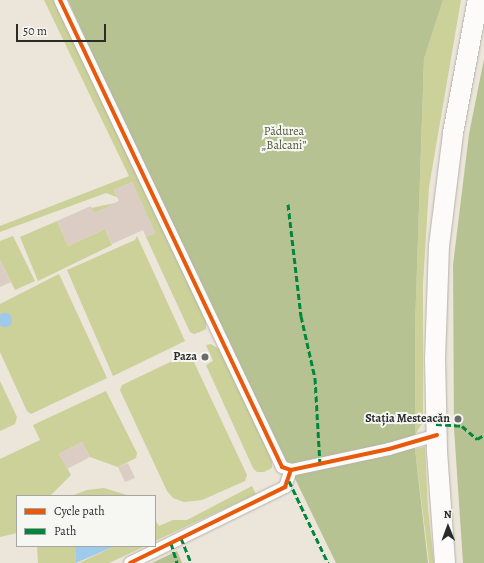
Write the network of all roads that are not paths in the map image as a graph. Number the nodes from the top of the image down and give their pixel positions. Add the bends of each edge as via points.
1 (60, 0) edge
2 (478, 0) edge
3 (437, 435) junction
4 (291, 470) junction
5 (130, 563) edge
6 (445, 563) edge

1 - 4 street via 277,460
2 - 3 highway via 453,133 439,246 435,360
3 - 4 street via 388,450
3 - 6 highway
4 - 5 street via 285,487

